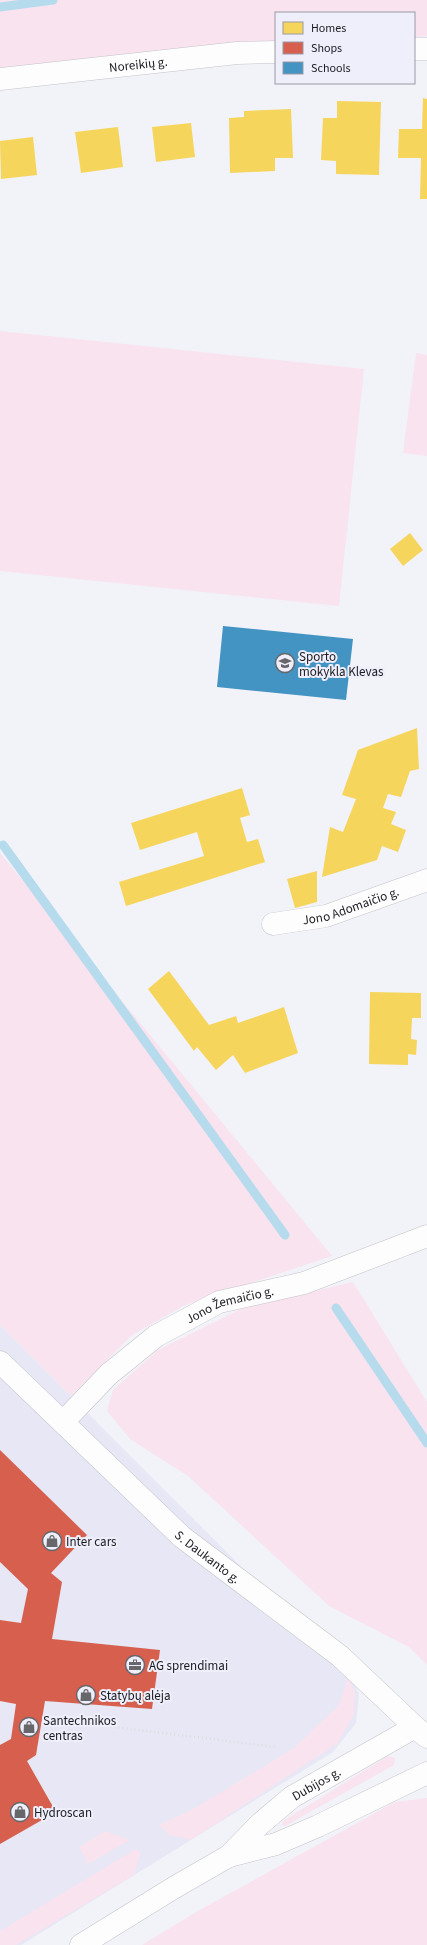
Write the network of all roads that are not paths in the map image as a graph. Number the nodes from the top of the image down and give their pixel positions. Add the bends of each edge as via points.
1 (415, 49) edge
2 (427, 49) edge
3 (275, 52) edge
4 (0, 79) edge
5 (427, 880) edge
6 (273, 924) dead end
7 (427, 1236) edge
8 (0, 1362) edge
9 (63, 1422) junction
10 (421, 1732) edge
11 (427, 1773) edge
12 (229, 1856) junction
13 (81, 1945) edge

1 - 2 street
3 - 4 street, Noreikių g.
5 - 6 street, Jono Adomaičio g. via 326,916
7 - 9 street, Jono Žemaičio g. via 304,1282 219,1302 156,1336 108,1374
8 - 9 street, S. Daukanto g.
9 - 10 street, S. Daukanto g. via 182,1537 340,1656
10 - 12 street, Dubijos g. via 292,1797 260,1824
11 - 12 street, Dubijos g. via 276,1844
12 - 13 street, Dubijos g.

